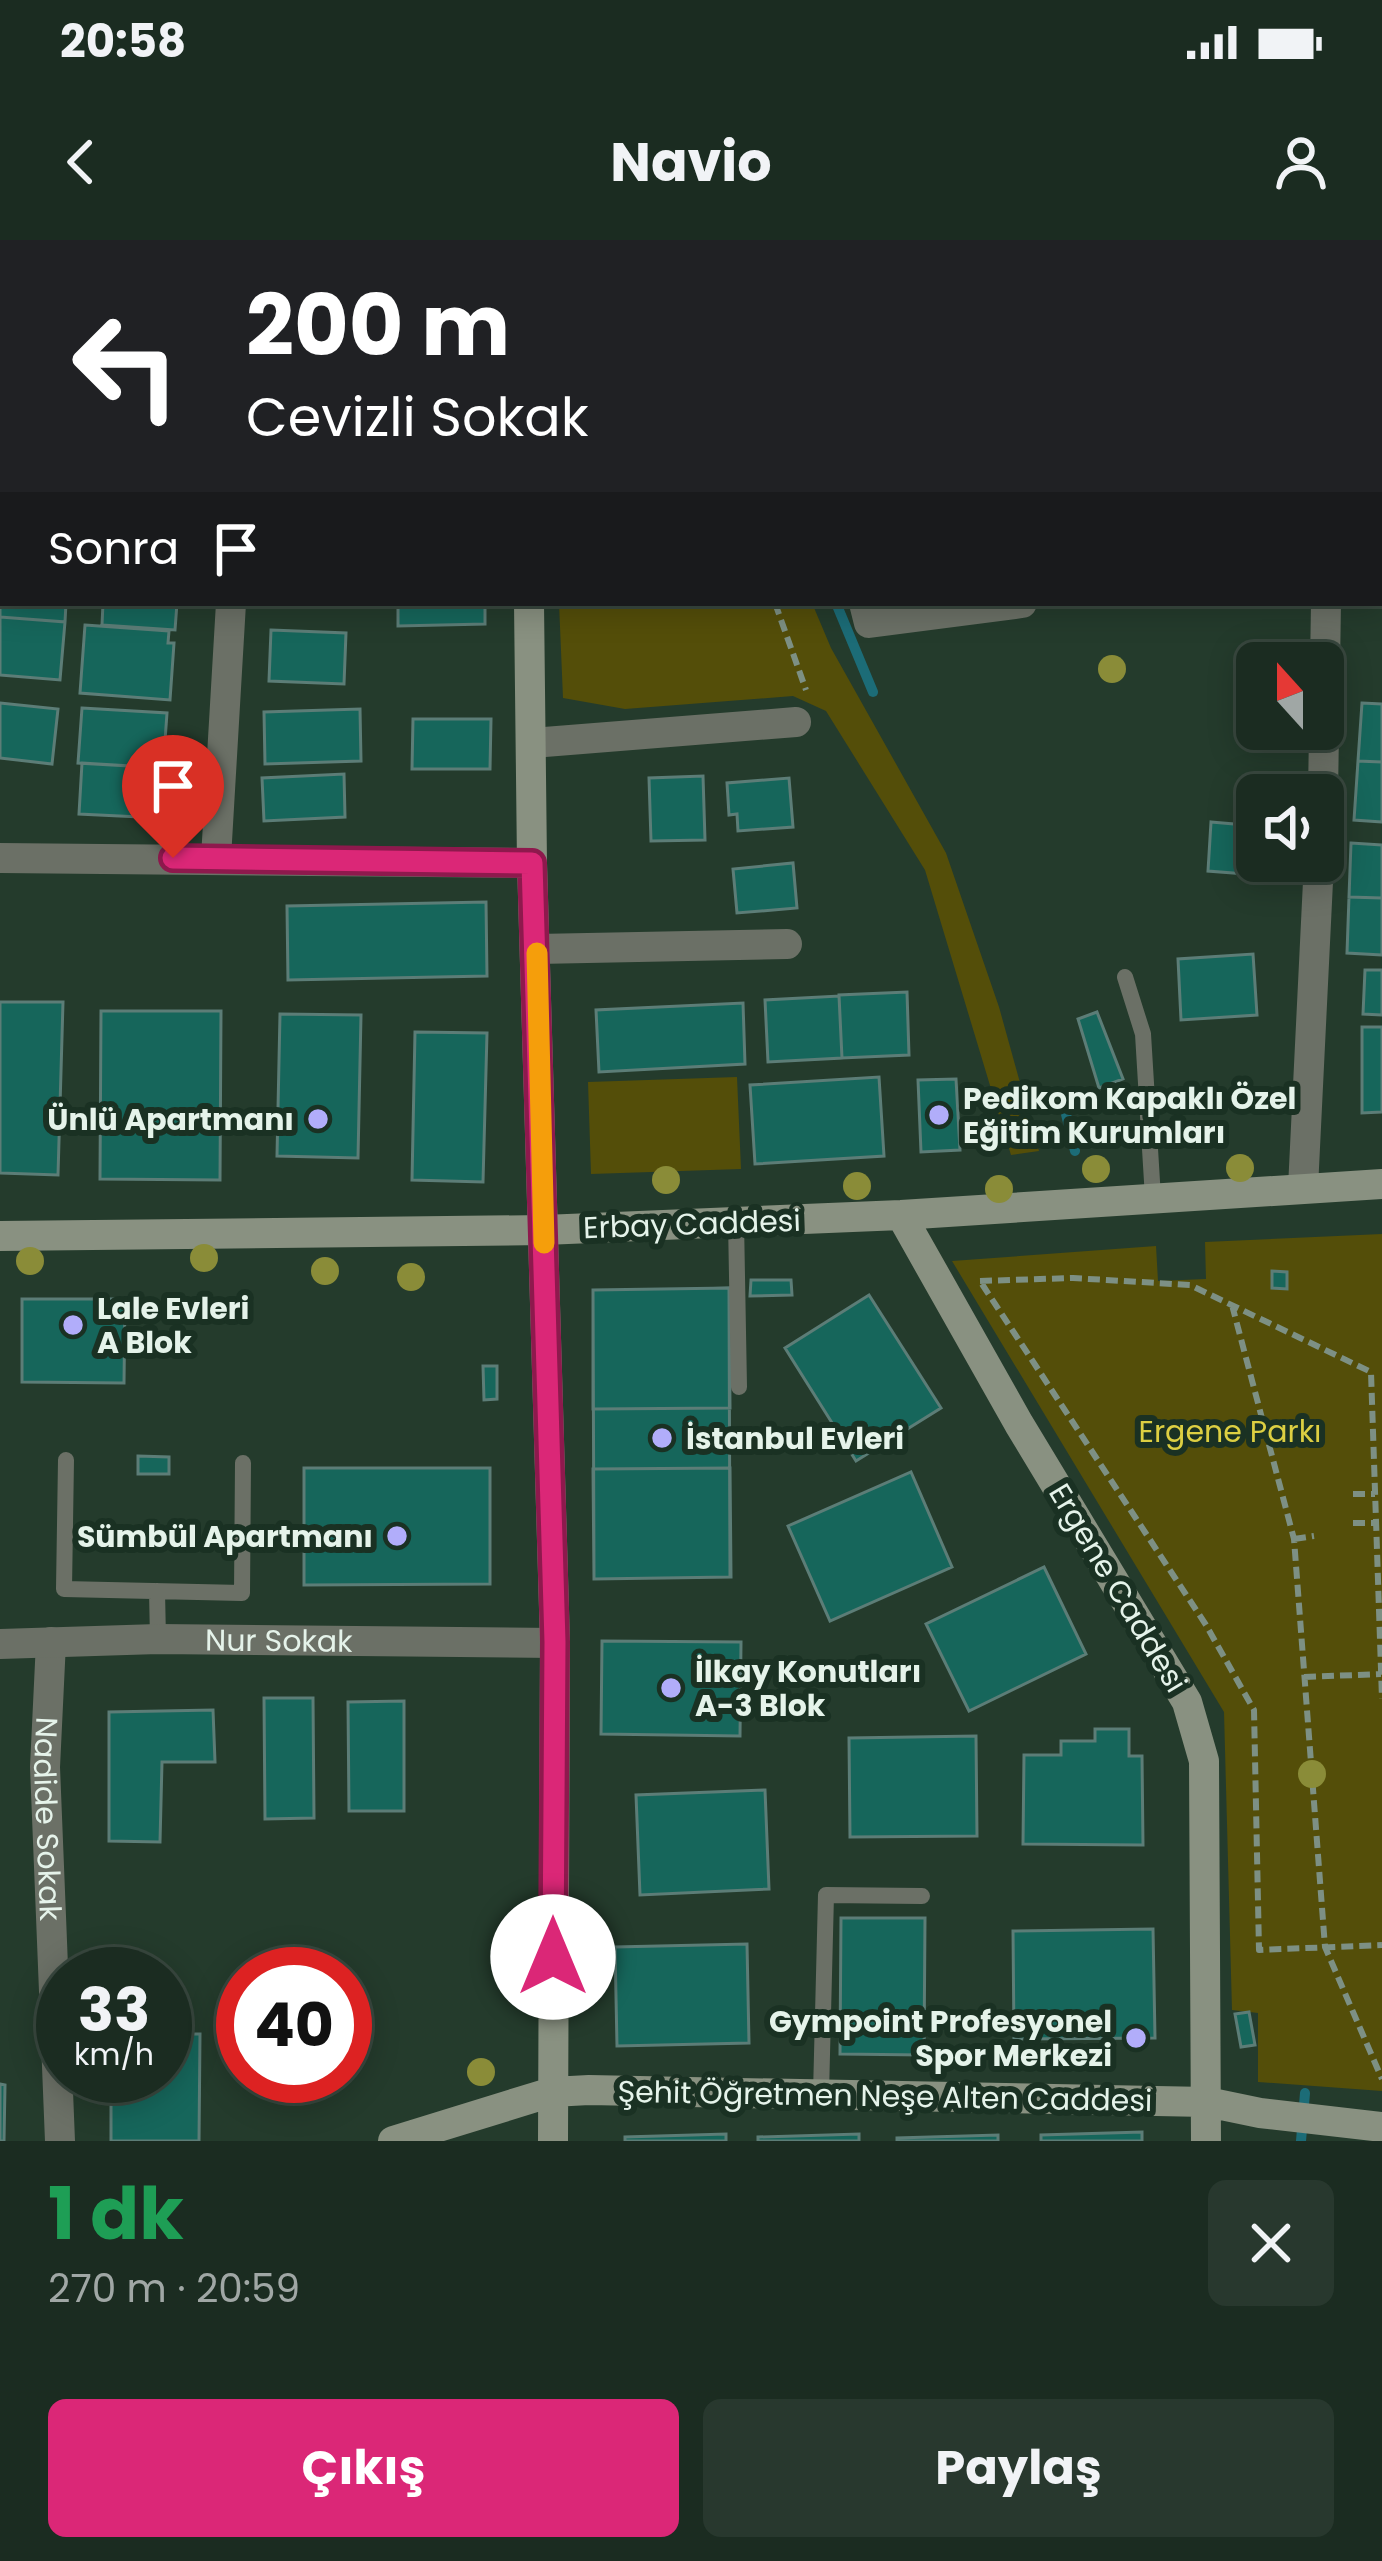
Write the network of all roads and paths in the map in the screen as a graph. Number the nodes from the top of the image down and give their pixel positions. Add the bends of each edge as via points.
1 (231, 606) edge
2 (529, 606) edge
3 (776, 606) edge
4 (975, 606) edge
5 (1326, 606) edge
6 (866, 613) edge
7 (802, 707) joint
8 (532, 743) junction
9 (1322, 774) edge
10 (0, 858) edge
11 (216, 858) junction
12 (532, 863) junction
13 (1318, 882) edge
14 (787, 944) dead end
15 (537, 949) junction
16 (1125, 977) dead end
17 (1382, 1184) edge
18 (1303, 1188) junction
19 (1154, 1198) junction
20 (901, 1215) junction
21 (736, 1221) junction
22 (544, 1230) junction
23 (0, 1237) edge
24 (980, 1281) dead end
25 (1232, 1305) junction
26 (740, 1387) dead end
27 (66, 1460) dead end
28 (243, 1463) dead end
29 (1352, 1494) dead end
30 (1375, 1494) junction
31 (1376, 1522) junction
32 (1353, 1523) dead end
33 (1314, 1536) dead end
34 (1294, 1539) junction
35 (157, 1591) junction
36 (158, 1639) junction
37 (51, 1642) junction
38 (555, 1642) junction
39 (0, 1644) edge
40 (1381, 1674) edge
41 (1304, 1676) junction
42 (1382, 1699) edge
43 (922, 1896) dead end
44 (1382, 2079) edge
45 (553, 2092) junction
46 (821, 2094) junction
47 (1207, 2102) junction
48 (1382, 2127) edge
49 (60, 2141) edge
50 (393, 2141) edge
51 (553, 2141) edge
52 (1206, 2141) edge

1 - 11 street
2 - 8 street
3 - 7 path
4 - 6 street
5 - 9 street
7 - 8 street
8 - 12 street
10 - 11 street
11 - 12 street
12 - 15 street
13 - 18 street
14 - 15 street
15 - 22 street
16 - 19 lane via 1143,1034
17 - 18 street, Erbay Caddesi
18 - 19 street, Erbay Caddesi
19 - 20 street, Erbay Caddesi
20 - 21 street, Erbay Caddesi
20 - 47 street, Ergene Caddesi via 1198,1731
21 - 22 street, Erbay Caddesi
21 - 26 lane
22 - 23 street, Erbay Caddesi
22 - 38 street
24 - 25 path via 1190,1285
25 - 30 path via 1371,1372
25 - 34 path
27 - 35 lane via 64,1589
28 - 35 lane via 242,1593
29 - 30 path
30 - 31 path
31 - 32 path
31 - 40 path
33 - 34 path
34 - 41 path
35 - 36 lane
36 - 37 street, Nur Sokak
36 - 38 street, Nur Sokak
37 - 39 street, Nur Sokak
37 - 49 street, Nadide Sokak via 45,1767
38 - 45 street
40 - 41 path
40 - 42 path
41 - 44 path via 1325,1947
43 - 46 lane via 826,1895
45 - 46 street, Şehit Öğretmen Neşe Alten Caddesi
45 - 50 street, Şehit Öğretmen Neşe Alten Caddesi
45 - 51 street
46 - 47 street, Şehit Öğretmen Neşe Alten Caddesi
47 - 48 street, Şehit Öğretmen Neşe Alten Caddesi
47 - 52 street, Ergene Caddesi

